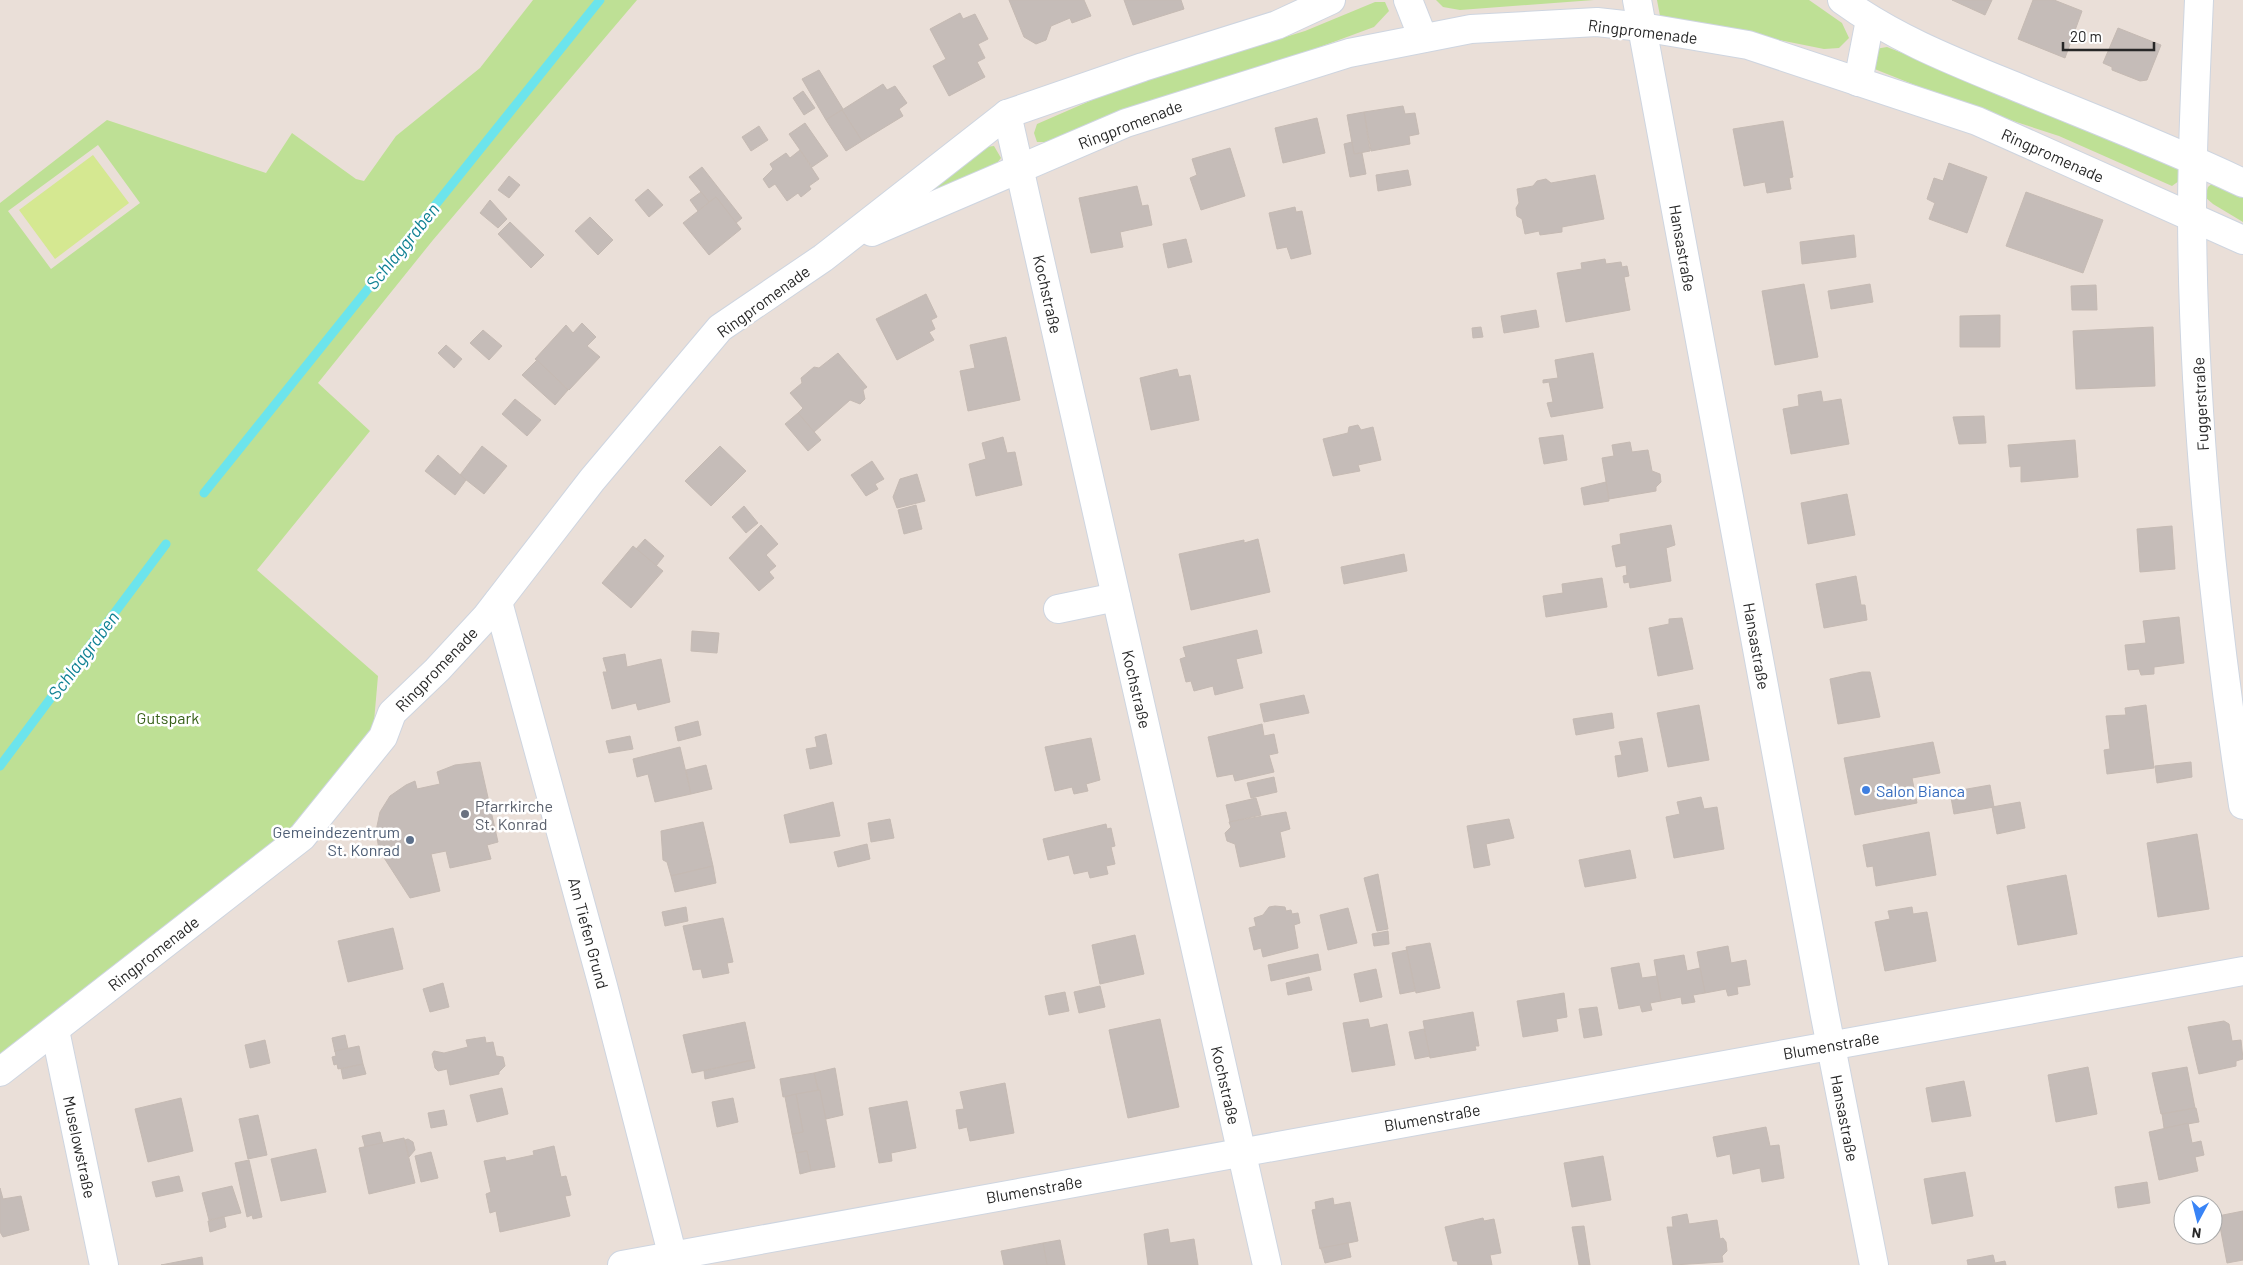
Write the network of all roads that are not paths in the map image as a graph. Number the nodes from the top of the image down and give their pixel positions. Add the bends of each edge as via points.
1 (1331, 0) edge
2 (1408, 0) edge
3 (1637, 0) edge
4 (1842, 0) edge
5 (2200, 0) edge
6 (1870, 20) junction
7 (1642, 27) junction
8 (1423, 38) junction
9 (1858, 82) junction
10 (1007, 114) junction
11 (2192, 159) junction
12 (1020, 169) junction
13 (2243, 183) edge
14 (2192, 218) junction
15 (2243, 240) edge
16 (823, 258) junction
17 (1116, 597) junction
18 (498, 602) junction
19 (1058, 609) dead end
20 (2243, 805) edge
21 (2243, 971) edge
22 (55, 1030) junction
23 (1831, 1046) junction
24 (0, 1072) edge
25 (1241, 1152) junction
26 (674, 1260) edge
27 (104, 1265) edge
28 (622, 1265) edge
29 (1267, 1265) edge
30 (1874, 1265) edge

1 - 10 street, Ringpromenade via 1277,25 1143,66
2 - 8 street
3 - 7 street, Hansastraße
4 - 6 street
5 - 11 street, Fuggerstraße
6 - 9 street
6 - 11 street via 1956,62
7 - 8 street, Ringpromenade via 1597,22 1471,29
7 - 9 street, Ringpromenade via 1748,45
7 - 23 street, Hansastraße
8 - 12 street, Ringpromenade via 1349,53 1135,120
9 - 14 street, Ringpromenade via 1977,121
10 - 12 street, Kochstraße
10 - 16 street, Ringpromenade
11 - 13 street
11 - 14 street, Fuggerstraße
12 - 16 street, Ringpromenade via 882,227
12 - 17 street, Kochstraße
14 - 15 street, Ringpromenade
14 - 20 street, Fuggerstraße via 2199,419 2226,693
16 - 18 street, Ringpromenade via 720,328 592,480
17 - 19 street
17 - 25 street, Kochstraße
18 - 22 street, Ringpromenade via 437,670 392,713 382,737 302,837
18 - 26 street, Am Tiefen Grund
21 - 23 street, Blumenstraße
22 - 24 street, Ringpromenade
22 - 27 street, Muselowstraße
23 - 25 street, Blumenstraße
23 - 30 street, Hansastraße
25 - 26 street, Blumenstraße
25 - 29 street, Kochstraße
26 - 28 street, Blumenstraße

